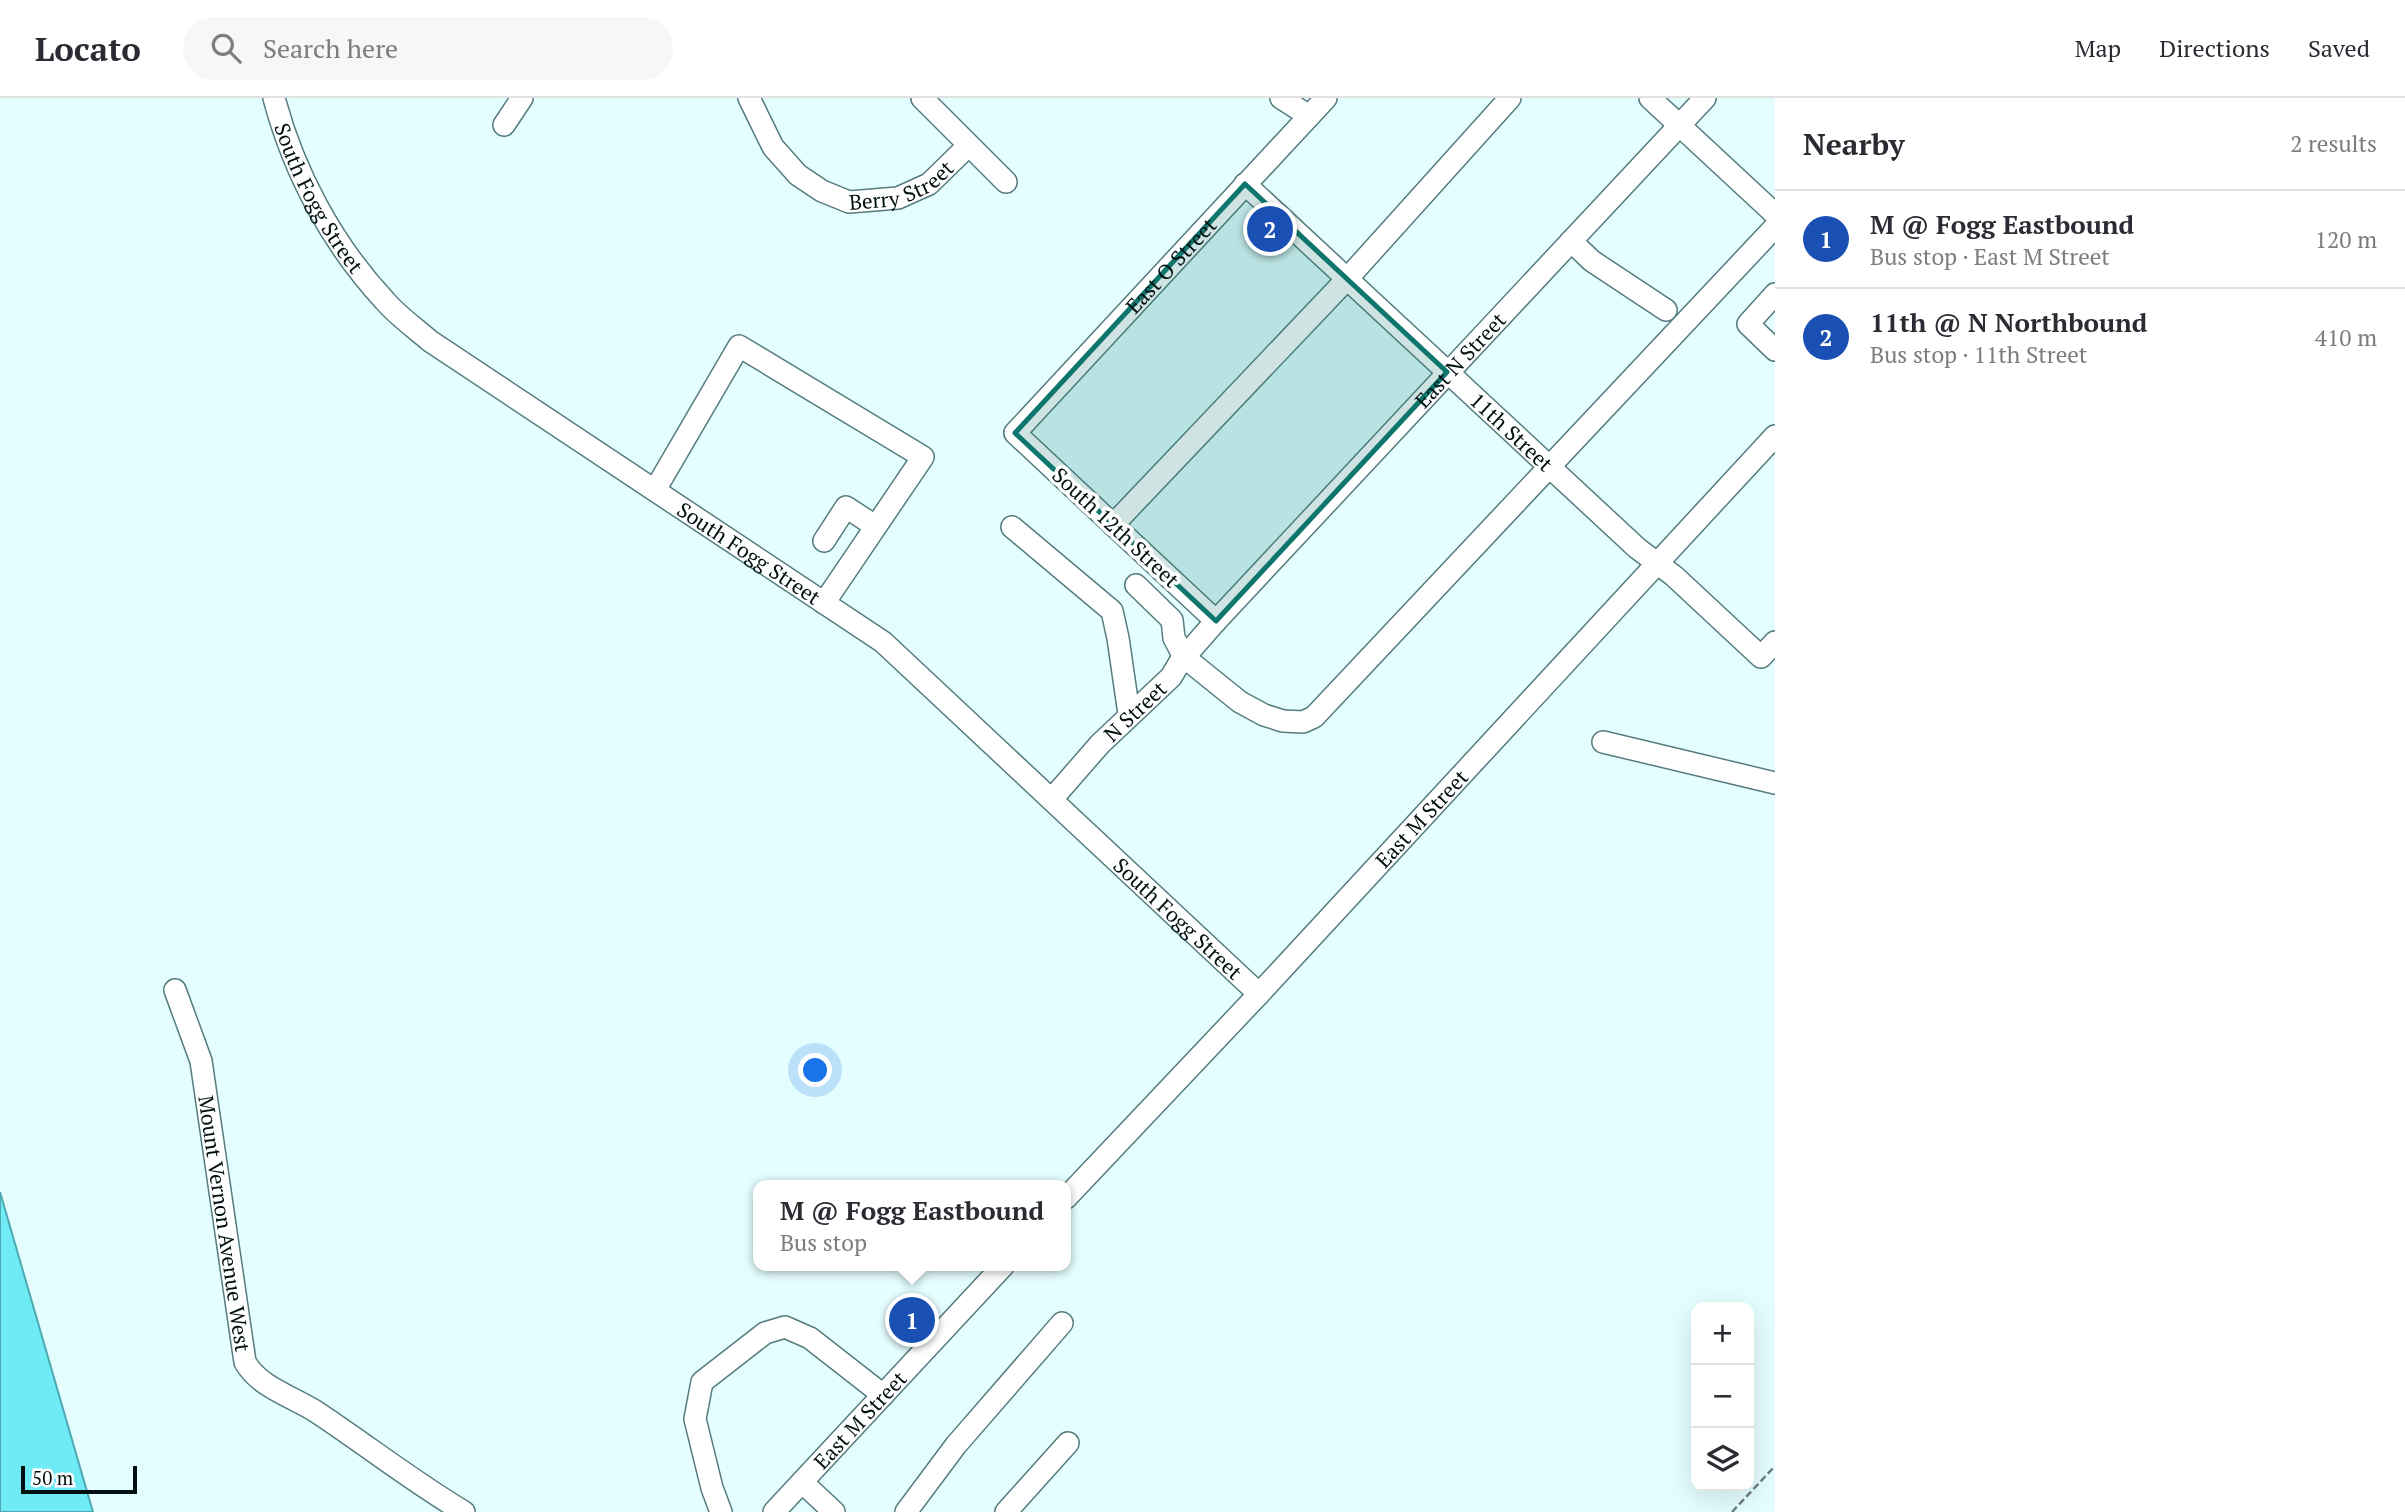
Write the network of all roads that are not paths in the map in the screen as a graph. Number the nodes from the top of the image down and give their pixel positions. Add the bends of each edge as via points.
1 (274, 98) edge
2 (522, 98) edge
3 (749, 98) edge
4 (922, 98) edge
5 (1281, 98) edge
6 (1326, 98) edge
7 (1510, 98) edge
8 (1650, 98) edge
9 (1705, 98) edge
10 (1309, 116) junction
11 (505, 125) dead end
12 (1680, 126) junction
13 (968, 146) junction
14 (1006, 182) dead end
15 (1245, 184) junction
16 (1775, 214) edge
17 (1775, 227) edge
18 (1571, 241) junction
19 (1347, 279) junction
20 (1775, 294) edge
21 (1666, 310) dead end
22 (1775, 351) edge
23 (1447, 372) junction
24 (1015, 433) joint
25 (1775, 436) edge
26 (1549, 466) junction
27 (655, 490) junction
28 (1113, 524) junction
29 (875, 526) junction
30 (1012, 527) dead end
31 (824, 541) dead end
32 (1656, 563) junction
33 (1155, 564) junction
34 (1136, 585) junction
35 (1193, 599) junction
36 (824, 603) junction
37 (1112, 611) junction
38 (1172, 620) junction
39 (1216, 621) junction
40 (1772, 650) edge
41 (1184, 657) junction
42 (1129, 714) junction
43 (1603, 742) dead end
44 (1775, 783) edge
45 (1052, 799) junction
46 (175, 989) dead end
47 (1259, 994) junction
48 (1071, 1193) edge
49 (998, 1271) edge
50 (1062, 1323) dead end
51 (883, 1395) junction
52 (1068, 1443) dead end
53 (802, 1482) junction
54 (464, 1512) edge
55 (721, 1512) edge
56 (774, 1512) edge
57 (834, 1512) edge
58 (906, 1512) edge
59 (1006, 1512) edge

1 - 27 street, South Fogg Street via 318,211 386,302 430,341
2 - 11 street
3 - 13 street, Berry Street via 773,147 798,174 849,202 898,198 929,184
4 - 13 street
5 - 10 street
6 - 10 street, East O Street
7 - 19 street
8 - 12 street
9 - 12 street, East N Street
10 - 15 street, East O Street
12 - 16 street
12 - 18 street, East N Street
13 - 14 street
15 - 19 street, 11th Street
15 - 24 street, East O Street
17 - 26 street
18 - 21 street via 1592,261
18 - 23 street, East N Street
19 - 23 street, 11th Street
19 - 28 street
20 - 22 street via 1748,324
23 - 26 street, 11th Street
23 - 39 street, East N Street
24 - 28 street, South 12th Street
25 - 32 street, East M Street
26 - 32 street, 11th Street
26 - 41 street via 1314,717 1294,723 1264,715 1240,702
27 - 29 street via 739,346 923,457
27 - 36 street, South Fogg Street
28 - 33 street, South 12th Street
29 - 31 street via 846,507
29 - 36 street
30 - 37 street
32 - 40 street, 11th Street via 1761,657
32 - 47 street, East M Street
33 - 34 street
33 - 35 street, South 12th Street
34 - 37 street
34 - 38 street
35 - 38 street
35 - 39 street, South 12th Street
36 - 45 street, South Fogg Street via 883,642
37 - 42 street
38 - 41 street via 1174,638
39 - 41 street, N Street
41 - 42 street, N Street via 1171,677
42 - 45 street, N Street
43 - 44 street
45 - 47 street, South Fogg Street
46 - 54 street, Mount Vernon Avenue West via 201,1060 245,1362 251,1374
47 - 48 street, East M Street
49 - 51 street, East M Street
50 - 58 street
51 - 53 street, East M Street
51 - 55 street via 810,1338 785,1326 765,1333 702,1382 695,1419
52 - 59 street
53 - 56 street, East M Street
53 - 57 street

